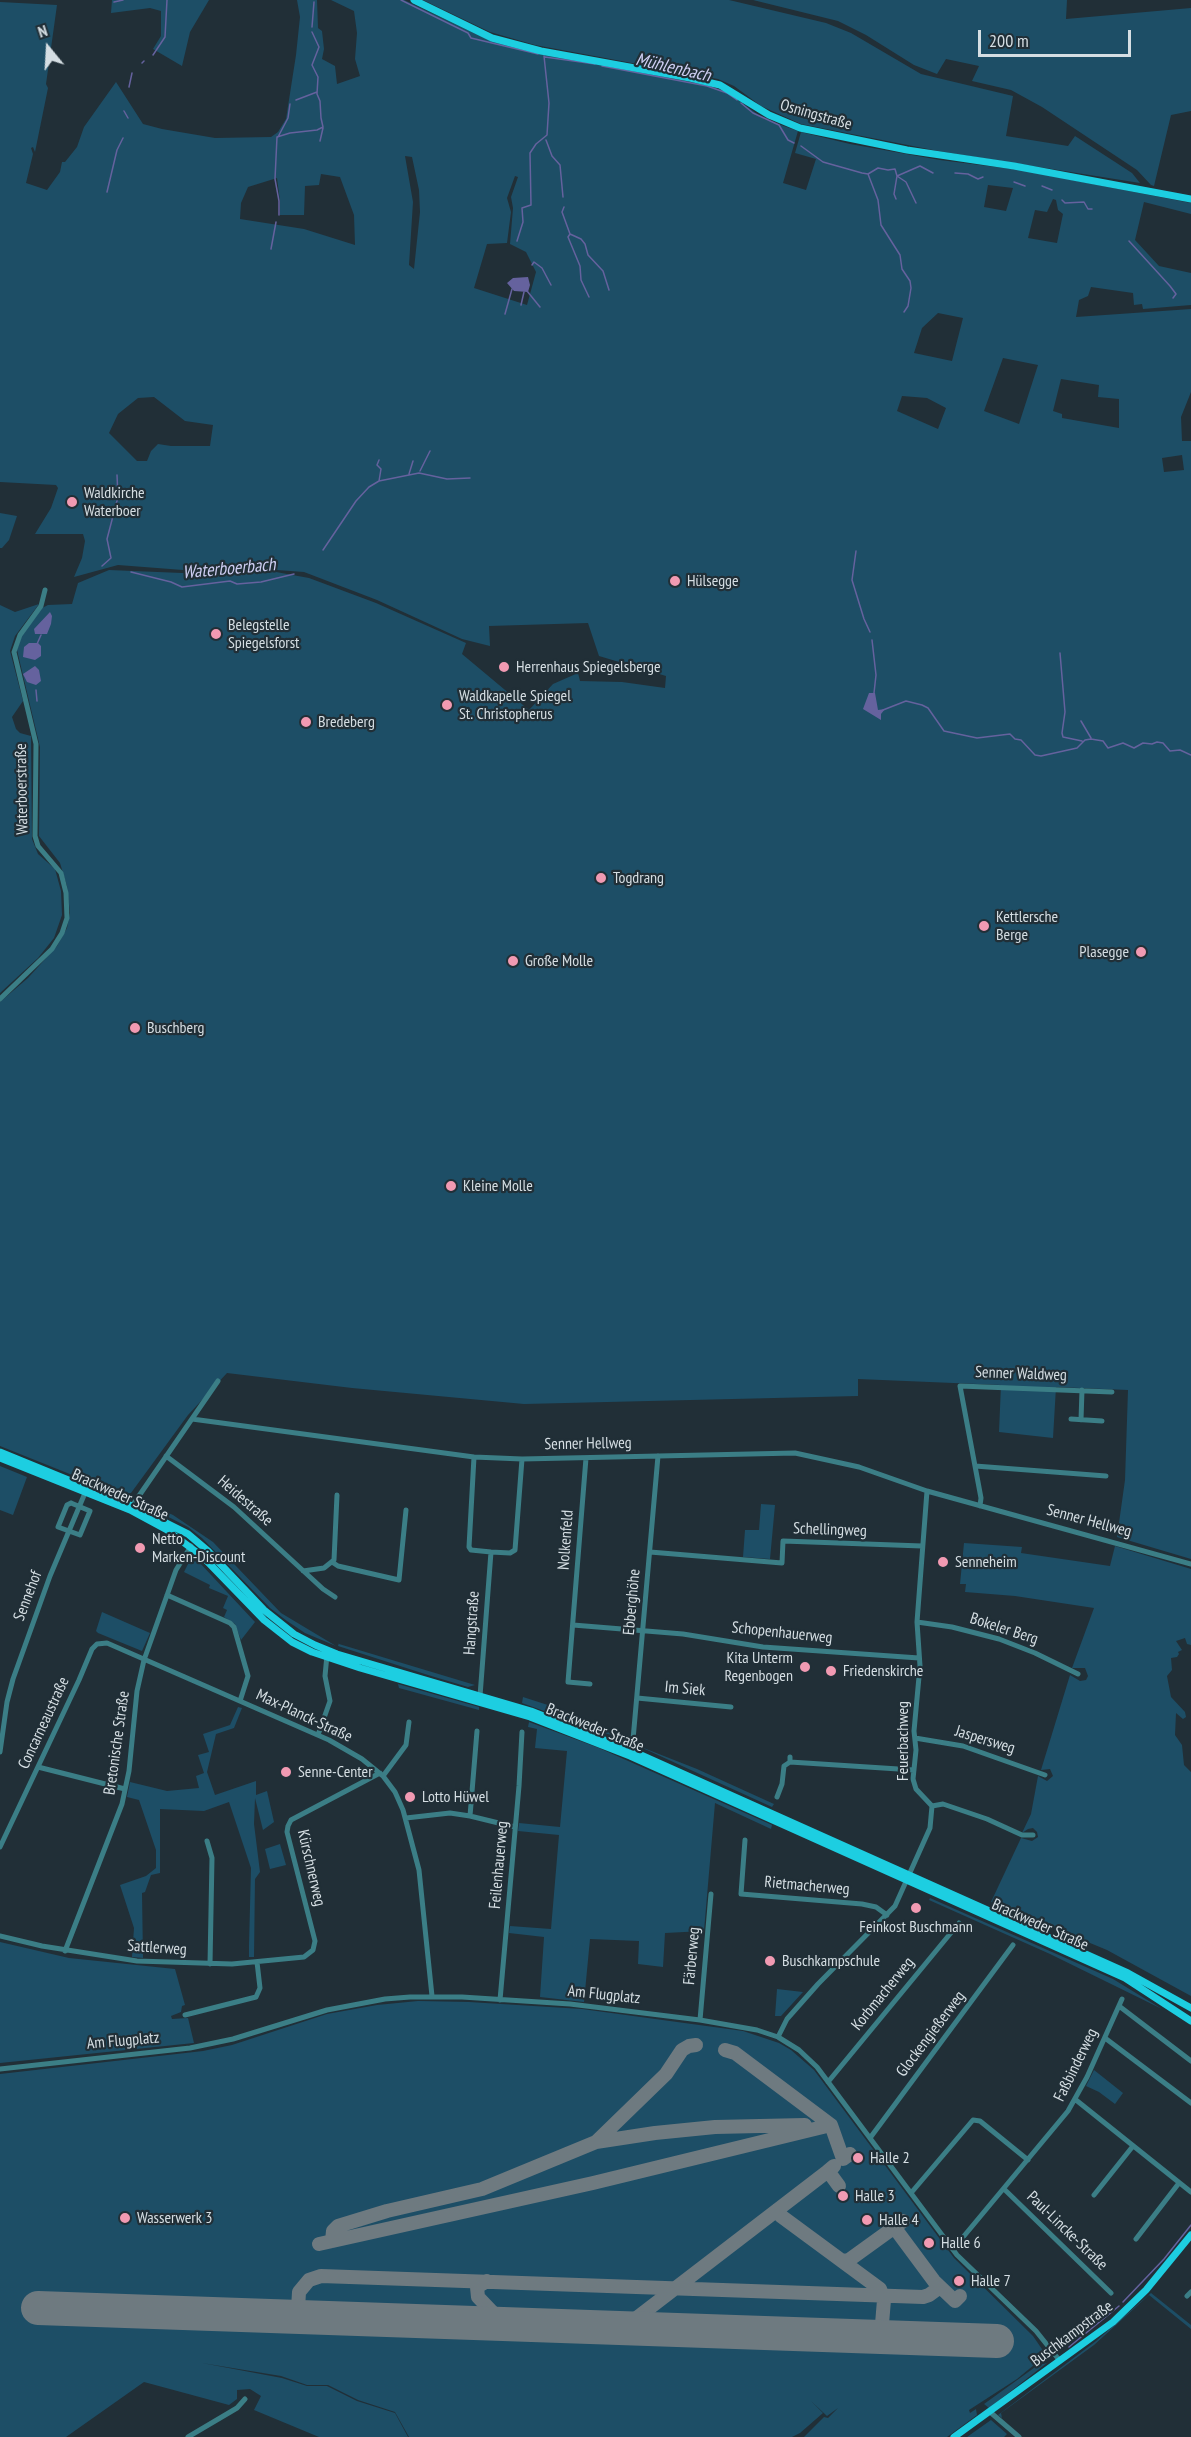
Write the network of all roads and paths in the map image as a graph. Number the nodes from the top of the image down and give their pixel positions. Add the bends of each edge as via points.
1 (414, 0) edge
2 (1191, 199) edge
3 (45, 590) dead end
4 (0, 999) edge
5 (218, 1381) dead end
6 (1082, 1390) junction
7 (1112, 1392) dead end
8 (192, 1419) junction
9 (1071, 1419) dead end
10 (1081, 1420) junction
11 (1102, 1421) dead end
12 (0, 1452) edge
13 (166, 1456) junction
14 (658, 1456) junction
15 (474, 1457) junction
16 (0, 1458) edge
17 (586, 1458) junction
18 (522, 1459) junction
19 (975, 1466) junction
20 (1106, 1476) dead end
21 (927, 1491) junction
22 (85, 1493) junction
23 (337, 1495) dead end
24 (79, 1506) junction
25 (132, 1506) junction
26 (980, 1506) junction
27 (406, 1510) dead end
28 (69, 1532) junction
29 (193, 1543) junction
30 (922, 1546) junction
31 (491, 1552) junction
32 (650, 1552) junction
33 (332, 1563) junction
34 (1191, 1564) edge
35 (303, 1571) junction
36 (167, 1595) junction
37 (335, 1597) dead end
38 (917, 1622) junction
39 (573, 1625) junction
40 (642, 1631) junction
41 (97, 1644) joint
42 (328, 1654) junction
43 (919, 1658) junction
44 (144, 1660) junction
45 (1078, 1674) dead end
46 (590, 1684) dead end
47 (480, 1696) junction
48 (637, 1698) junction
49 (240, 1701) junction
50 (3, 1706) edge
51 (731, 1707) dead end
52 (409, 1722) dead end
53 (477, 1731) dead end
54 (522, 1732) dead end
55 (318, 1735) junction
56 (1, 1736) edge
57 (915, 1738) junction
58 (632, 1751) junction
59 (0, 1752) edge
60 (38, 1767) junction
61 (914, 1770) junction
62 (382, 1774) junction
63 (1045, 1775) dead end
64 (125, 1789) junction
65 (777, 1797) dead end
66 (932, 1806) junction
67 (470, 1816) junction
68 (406, 1818) junction
69 (516, 1827) junction
70 (1033, 1835) dead end
71 (745, 1840) dead end
72 (207, 1841) dead end
73 (0, 1847) edge
74 (909, 1878) junction
75 (711, 1894) dead end
76 (887, 1915) junction
77 (958, 1923) dead end
78 (0, 1936) edge
79 (1013, 1945) dead end
80 (313, 1950) joint
81 (65, 1951) junction
82 (257, 1962) junction
83 (210, 1965) junction
84 (432, 1996) junction
85 (1122, 1999) dead end
86 (500, 2000) junction
87 (1119, 2006) junction
88 (1191, 2008) edge
89 (185, 2015) dead end
90 (700, 2020) junction
91 (1191, 2022) edge
92 (778, 2037) junction
93 (1105, 2037) junction
94 (1191, 2061) edge
95 (0, 2068) edge
96 (828, 2082) junction
97 (1076, 2100) junction
98 (1191, 2103) edge
99 (870, 2138) junction
100 (1133, 2146) junction
101 (1028, 2160) junction
102 (1179, 2182) junction
103 (1004, 2189) junction
104 (1191, 2192) edge
105 (911, 2193) junction
106 (1094, 2195) dead end
107 (1191, 2235) edge
108 (1136, 2238) dead end
109 (952, 2248) junction
110 (1111, 2293) dead end
111 (1060, 2361) junction
112 (245, 2400) dead end
113 (990, 2412) junction
114 (188, 2437) edge
115 (954, 2437) edge
116 (1020, 2437) edge

1 - 2 main road, Osningstraße via 492,38 720,85 769,115 812,131
3 - 4 street, Waterboerstraße via 41,606 20,635 14,652 36,744 35,836 38,846 61,873 67,918 52,949
5 - 8 street
6 - 7 street, Senner Waldweg
6 - 10 street, Senner Waldweg
6 - 19 street, Senner Waldweg via 960,1386
8 - 13 street
8 - 15 street, Senner Hellweg
9 - 10 street
10 - 11 street
12 - 25 main road, Brackweder Straße
13 - 25 street
13 - 35 street, Heidestraße via 234,1507
14 - 17 street, Senner Hellweg
14 - 21 street, Senner Hellweg via 795,1453 859,1467
14 - 32 street, Ebberghöhe
15 - 18 street, Senner Hellweg
15 - 31 street via 469,1547
16 - 22 main road, Brackweder Straße
17 - 18 street, Senner Hellweg
17 - 39 street, Nolkenfeld
18 - 31 street via 515,1550
19 - 20 street
19 - 26 street
21 - 26 street, Senner Hellweg
21 - 30 street, Feuerbachweg
22 - 24 street, Sennehof
22 - 29 main road, Brackweder Straße
23 - 33 street via 336,1552
24 - 28 street, Sennehof
24 - 28 street, Sennehof via 68,1503 58,1525
24 - 28 street via 91,1513 82,1534
25 - 29 main road, Brackweder Straße via 171,1524
26 - 34 street, Senner Hellweg
27 - 33 street via 399,1580
28 - 50 street, Sennehof
29 - 36 street, Bretonische Straße via 176,1570
29 - 42 main road, Brackweder Straße via 270,1625 292,1642
30 - 32 street, Schellingweg via 783,1542 782,1563
30 - 38 street, Feuerbachweg
31 - 47 street, Hangstraße
32 - 40 street, Ebberghöhe
33 - 35 street
35 - 37 street, Heidestraße
36 - 44 street, Bretonische Straße
36 - 49 street via 234,1627 248,1676
38 - 43 street, Feuerbachweg
38 - 45 street, Bokeler Berg via 999,1640
39 - 40 street
39 - 46 street, Nolkenfeld via 568,1682
40 - 43 street, Schopenhauerweg via 763,1647
40 - 48 street, Ebberghöhe
41 - 44 street, Max-Planck-Straße via 107,1643
41 - 60 street, Concarneaustraße
42 - 47 main road, Brackweder Straße
42 - 55 street via 325,1676 330,1701
42 - 74 main road, Brackweder Straße via 568,1730
43 - 57 street, Feuerbachweg
44 - 49 street, Max-Planck-Straße
44 - 64 street, Bretonische Straße
47 - 58 main road, Brackweder Straße via 560,1721
48 - 51 street, Im Siek
48 - 58 street, Ebberghöhe
49 - 55 street, Max-Planck-Straße
50 - 56 street, Sennehof
52 - 62 street via 406,1745
53 - 67 street
54 - 69 street, Feilenhauerweg
55 - 62 street, Max-Planck-Straße
56 - 59 street, Sennehof
57 - 61 street, Feuerbachweg
57 - 63 street, Jaspersweg via 963,1746
58 - 74 main road, Brackweder Straße
60 - 64 street
60 - 73 street, Concarneaustraße
61 - 65 street via 790,1759 784,1766
61 - 66 street, Feuerbachweg via 916,1789
62 - 68 street, Max-Planck-Straße
62 - 80 street, Kürschnerweg via 291,1820 288,1826 314,1937
64 - 81 street, Bretonische Straße
66 - 70 street via 943,1804 1022,1835
66 - 74 street via 930,1828
67 - 68 street via 441,1813
67 - 69 street
68 - 84 street, Max-Planck-Straße via 422,1885
69 - 86 street, Feilenhauerweg
71 - 76 street, Rietmacherweg via 741,1894 876,1907
72 - 83 street via 212,1858
74 - 76 street
74 - 88 main road, Brackweder Straße via 1128,1973
74 - 91 main road, Brackweder Straße via 1125,1978
75 - 90 street, Färberweg
76 - 92 street via 818,1984 787,2019
77 - 96 street, Korbmacherweg
78 - 81 street, Sattlerweg
79 - 99 street, Glockengießerweg
80 - 82 street, Sattlerweg via 304,1957
81 - 83 street, Sattlerweg via 137,1961
82 - 83 street, Sattlerweg
82 - 89 street via 260,1988 256,1997
84 - 86 street, Am Flugplatz
84 - 95 street, Am Flugplatz via 358,2003 190,2048
85 - 87 street, Faßbinderweg
86 - 90 street, Am Flugplatz
87 - 93 street, Faßbinderweg
87 - 94 street
90 - 92 street, Am Flugplatz via 747,2027
92 - 96 street, Am Flugplatz via 808,2058
93 - 97 street, Faßbinderweg
93 - 98 street
96 - 99 street, Am Flugplatz
97 - 100 street
97 - 101 street, Faßbinderweg
99 - 105 street, Am Flugplatz
100 - 102 street
100 - 106 street
101 - 103 street, Faßbinderweg
101 - 105 street via 980,2121 973,2120
102 - 104 street
102 - 108 street
103 - 109 street, Faßbinderweg
103 - 110 street, Paul-Lincke-Straße
105 - 109 street, Am Flugplatz
107 - 111 main road, Buschkampstraße via 1126,2309
109 - 111 street, Am Flugplatz
111 - 113 main road, Buschkampstraße
112 - 114 street
113 - 115 main road, Buschkampstraße
113 - 116 street

